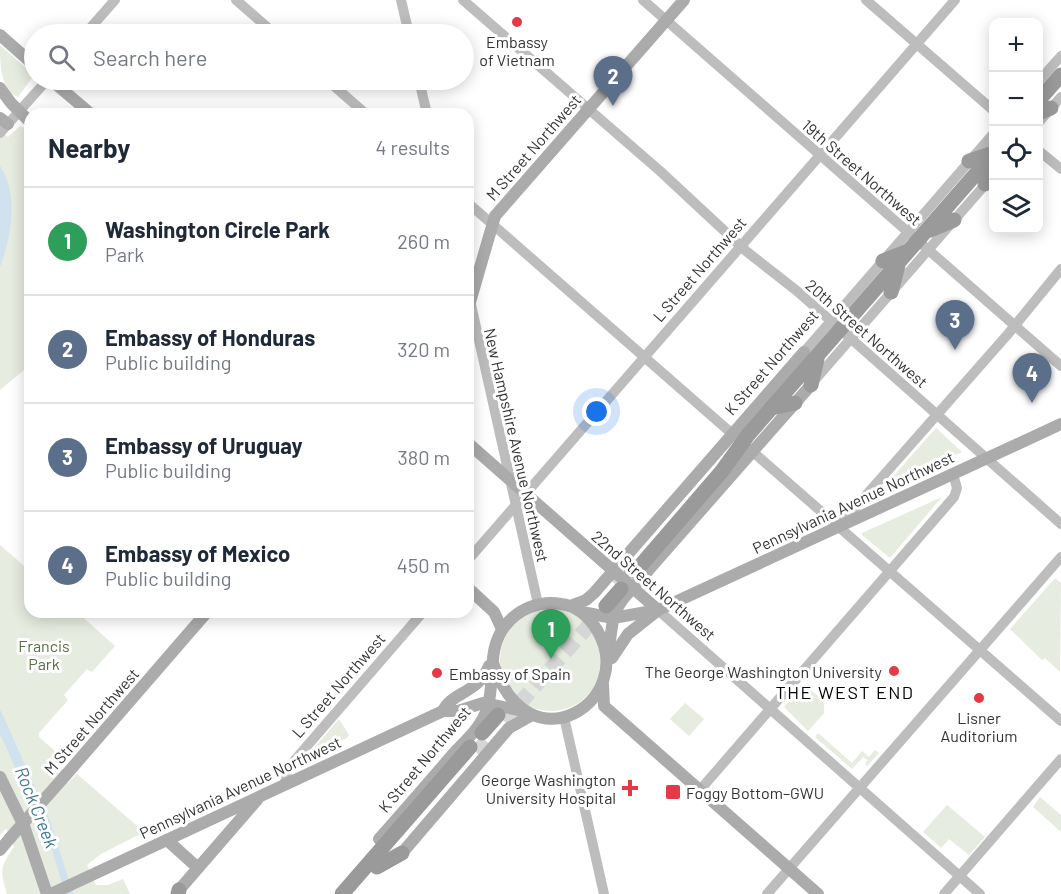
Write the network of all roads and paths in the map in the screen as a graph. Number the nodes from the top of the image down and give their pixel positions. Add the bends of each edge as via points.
1 (115, 0) edge
2 (236, 0) edge
3 (401, 0) edge
4 (463, 0) edge
5 (643, 0) edge
6 (684, 0) edge
7 (866, 0) edge
8 (955, 0) edge
9 (666, 20) junction
10 (95, 24) edge
11 (264, 24) edge
12 (407, 24) edge
13 (0, 35) edge
14 (914, 41) junction
15 (24, 56) edge
16 (1061, 56) edge
17 (1049, 77) edge
18 (0, 88) edge
19 (40, 90) edge
20 (61, 90) edge
21 (338, 90) edge
22 (421, 90) edge
23 (1046, 104) edge
24 (989, 107) edge
25 (84, 108) edge
26 (359, 108) edge
27 (426, 108) edge
28 (588, 109) junction
29 (19, 112) junction
30 (24, 117) edge
31 (2, 127) edge
32 (989, 138) edge
33 (1043, 154) edge
34 (820, 155) junction
35 (989, 156) edge
36 (989, 159) edge
37 (969, 161) junction
38 (1061, 169) edge
39 (989, 180) edge
40 (948, 185) junction
41 (474, 208) edge
42 (950, 214) junction
43 (492, 224) junction
44 (914, 245) junction
45 (741, 247) junction
46 (883, 261) joint
47 (1061, 269) edge
48 (872, 274) junction
49 (474, 285) edge
50 (891, 292) junction
51 (864, 302) junction
52 (474, 324) edge
53 (1014, 325) junction
54 (840, 330) junction
55 (811, 353) junction
56 (644, 357) junction
57 (1061, 366) edge
58 (811, 385) junction
59 (791, 396) junction
60 (766, 408) junction
61 (937, 414) junction
62 (1061, 424) edge
63 (742, 442) junction
64 (474, 448) edge
65 (986, 459) junction
66 (953, 474) junction
67 (510, 480) junction
68 (525, 494) junction
69 (515, 505) junction
70 (1061, 524) edge
71 (839, 526) junction
72 (474, 553) edge
73 (1061, 557) edge
74 (637, 563) junction
75 (890, 571) junction
76 (620, 582) junction
77 (474, 594) edge
78 (543, 604) junction
79 (606, 608) junction
80 (576, 609) junction
81 (658, 610) junction
82 (202, 618) edge
83 (418, 618) edge
84 (502, 629) junction
85 (980, 650) junction
86 (493, 658) junction
87 (608, 661) junction
88 (603, 683) junction
89 (604, 706) junction
90 (771, 709) junction
91 (443, 711) junction
92 (577, 712) junction
93 (497, 713) junction
94 (527, 713) junction
95 (561, 718) junction
96 (1061, 721) edge
97 (485, 736) tunnel mouth
98 (473, 750) tunnel mouth
99 (1061, 759) edge
100 (0, 777) edge
101 (285, 783) junction
102 (860, 788) junction
103 (700, 790) junction
104 (262, 794) junction
105 (380, 839) joint
106 (167, 840) junction
107 (0, 850) edge
108 (402, 853) joint
109 (373, 866) junction
110 (198, 868) junction
111 (789, 869) junction
112 (960, 876) junction
113 (179, 892) edge
114 (49, 894) edge
115 (342, 894) edge
116 (354, 894) edge
117 (604, 894) edge
118 (767, 894) edge
119 (818, 894) edge
120 (944, 894) edge
121 (980, 894) edge

1 - 10 street
2 - 11 street
3 - 12 street
4 - 28 street, 20th Street Northwest
5 - 9 street, 19th Street Northwest
6 - 9 main road, M Street Northwest
7 - 14 street
8 - 14 street, L Street Northwest
9 - 28 main road, M Street Northwest
9 - 34 street, 19th Street Northwest
13 - 15 main road
14 - 24 street
14 - 34 street, L Street Northwest
16 - 17 street
17 - 23 highway
18 - 29 main road
19 - 29 street
20 - 25 main road
21 - 26 street
22 - 27 street
28 - 43 main road, M Street Northwest via 502,207
28 - 45 street, 20th Street Northwest
29 - 30 main road
29 - 31 street
32 - 37 street, K Street Northwest
33 - 38 street
34 - 44 street, 19th Street Northwest
34 - 45 street, L Street Northwest
35 - 37 highway
36 - 42 highway
37 - 40 street, K Street Northwest
39 - 42 street
40 - 42 highway
40 - 44 street, K Street Northwest
41 - 43 street
42 - 44 highway
43 - 49 main road, M Street Northwest
43 - 56 street
44 - 46 highway
44 - 50 highway
44 - 50 street, K Street Northwest
44 - 51 highway, K Street Northwest
44 - 53 street, 19th Street Northwest
45 - 54 street, 20th Street Northwest
45 - 56 street, L Street Northwest
46 - 48 street, K Street Northwest
47 - 53 street
48 - 51 highway
48 - 54 street, K Street Northwest
50 - 54 street, K Street Northwest
51 - 54 highway, K Street Northwest
52 - 67 street, New Hampshire Avenue Northwest
53 - 57 street, 19th Street Northwest
53 - 61 street
54 - 55 street, K Street Northwest
54 - 55 highway, K Street Northwest
54 - 58 street, K Street Northwest
54 - 61 street, 20th Street Northwest
55 - 58 highway
55 - 59 highway, K Street Northwest
55 - 60 main road, K Street Northwest
56 - 63 street
56 - 68 street, L Street Northwest
58 - 59 main road, K Street Northwest
59 - 60 highway
59 - 63 main road, K Street Northwest
60 - 63 highway, K Street Northwest
60 - 63 main road, K Street Northwest
61 - 65 street, 20th Street Northwest
61 - 71 street
62 - 65 main road, Pennsylvania Avenue Northwest
63 - 71 street
63 - 74 highway, K Street Northwest via 722,471
64 - 67 main road, 22nd Street Northwest
65 - 66 main road, Pennsylvania Avenue Northwest
65 - 70 street, 20th Street Northwest
66 - 71 main road, Pennsylvania Avenue Northwest
66 - 75 street via 957,488 954,497
67 - 68 main road, 22nd Street Northwest
67 - 69 street, New Hampshire Avenue Northwest
68 - 69 street, L Street Northwest
68 - 76 main road, 22nd Street Northwest
69 - 72 street, L Street Northwest
69 - 78 street, New Hampshire Avenue Northwest
71 - 75 street
71 - 81 main road, Pennsylvania Avenue Northwest
73 - 85 street
74 - 76 main road, K Street Northwest
74 - 76 main road, K Street Northwest
75 - 85 street
75 - 90 street
76 - 79 highway, K Street Northwest
76 - 80 main road, K Street Northwest via 591,596
76 - 81 main road, 22nd Street Northwest
77 - 84 main road via 494,612
78 - 80 main road
78 - 84 main road via 517,614
79 - 80 main road, Pennsylvania Avenue Northwest
79 - 81 main road, Pennsylvania Avenue Northwest
79 - 87 main road
80 - 87 main road via 597,630
81 - 87 main road, Pennsylvania Avenue Northwest via 624,638
81 - 90 street, 22nd Street Northwest
82 - 107 main road, M Street Northwest, bridge
83 - 101 street, L Street Northwest via 294,761
84 - 86 main road
85 - 96 street
85 - 102 street
86 - 91 main road, Pennsylvania Avenue Northwest via 482,681 446,703
86 - 93 main road, K Street Northwest
86 - 94 main road via 504,690
87 - 88 main road
88 - 89 main road
88 - 92 main road
89 - 92 main road
89 - 103 main road
90 - 102 street, 22nd Street Northwest
90 - 103 street
91 - 93 main road, Pennsylvania Avenue Northwest
91 - 101 main road, Pennsylvania Avenue Northwest
92 - 95 main road
93 - 94 main road, Pennsylvania Avenue Northwest
93 - 97 highway
93 - 105 main road, K Street Northwest via 476,728
94 - 95 main road
94 - 108 main road via 508,729
95 - 117 street
98 - 109 highway, K Street Northwest
99 - 112 street
100 - 114 main road via 24,826
101 - 104 main road, Pennsylvania Avenue Northwest
102 - 111 street
102 - 112 street, 22nd Street Northwest
103 - 111 main road
104 - 106 main road, Pennsylvania Avenue Northwest
104 - 110 main road
105 - 109 highway
106 - 110 main road
106 - 114 main road, Pennsylvania Avenue Northwest
108 - 109 highway
109 - 115 highway, K Street Northwest
109 - 116 highway, K Street Northwest
110 - 113 main road
111 - 118 street
111 - 119 main road
112 - 120 street
112 - 121 street, 22nd Street Northwest

